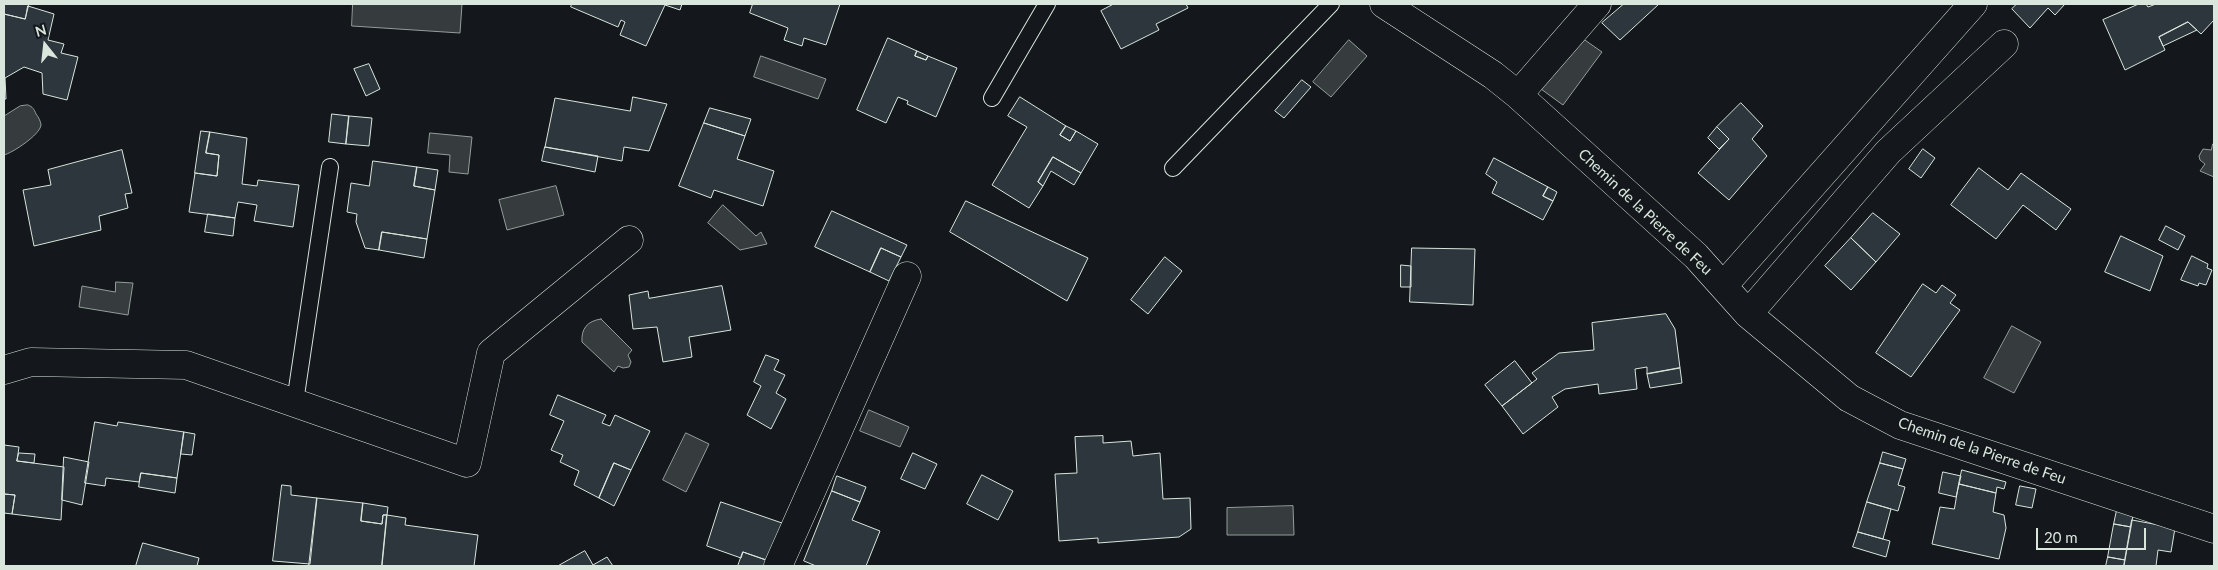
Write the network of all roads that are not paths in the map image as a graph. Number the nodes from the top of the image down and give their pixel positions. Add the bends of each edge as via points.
1 (1047, 4) edge
2 (1331, 4) edge
3 (1384, 4) edge
4 (1597, 4) edge
5 (1974, 4) edge
6 (2004, 44) dead end
7 (1518, 95) junction
8 (992, 98) dead end
9 (330, 167) dead end
10 (1173, 168) dead end
11 (629, 240) dead end
12 (907, 276) dead end
13 (1723, 286) junction
14 (1748, 314) junction
15 (4, 370) edge
16 (295, 402) junction
17 (2214, 529) edge
18 (778, 566) edge

1 - 8 lane
2 - 10 lane
3 - 7 street, Chemin de la Pierre de Feu via 1493,75
4 - 7 street
5 - 13 street
6 - 14 street via 1888,152
7 - 13 street, Chemin de la Pierre de Feu via 1696,256
9 - 16 lane
11 - 16 street via 491,353 467,463
12 - 18 street
13 - 14 street, Chemin de la Pierre de Feu
14 - 17 street, Chemin de la Pierre de Feu via 1849,398 1900,425
15 - 16 street via 31,362 186,365

